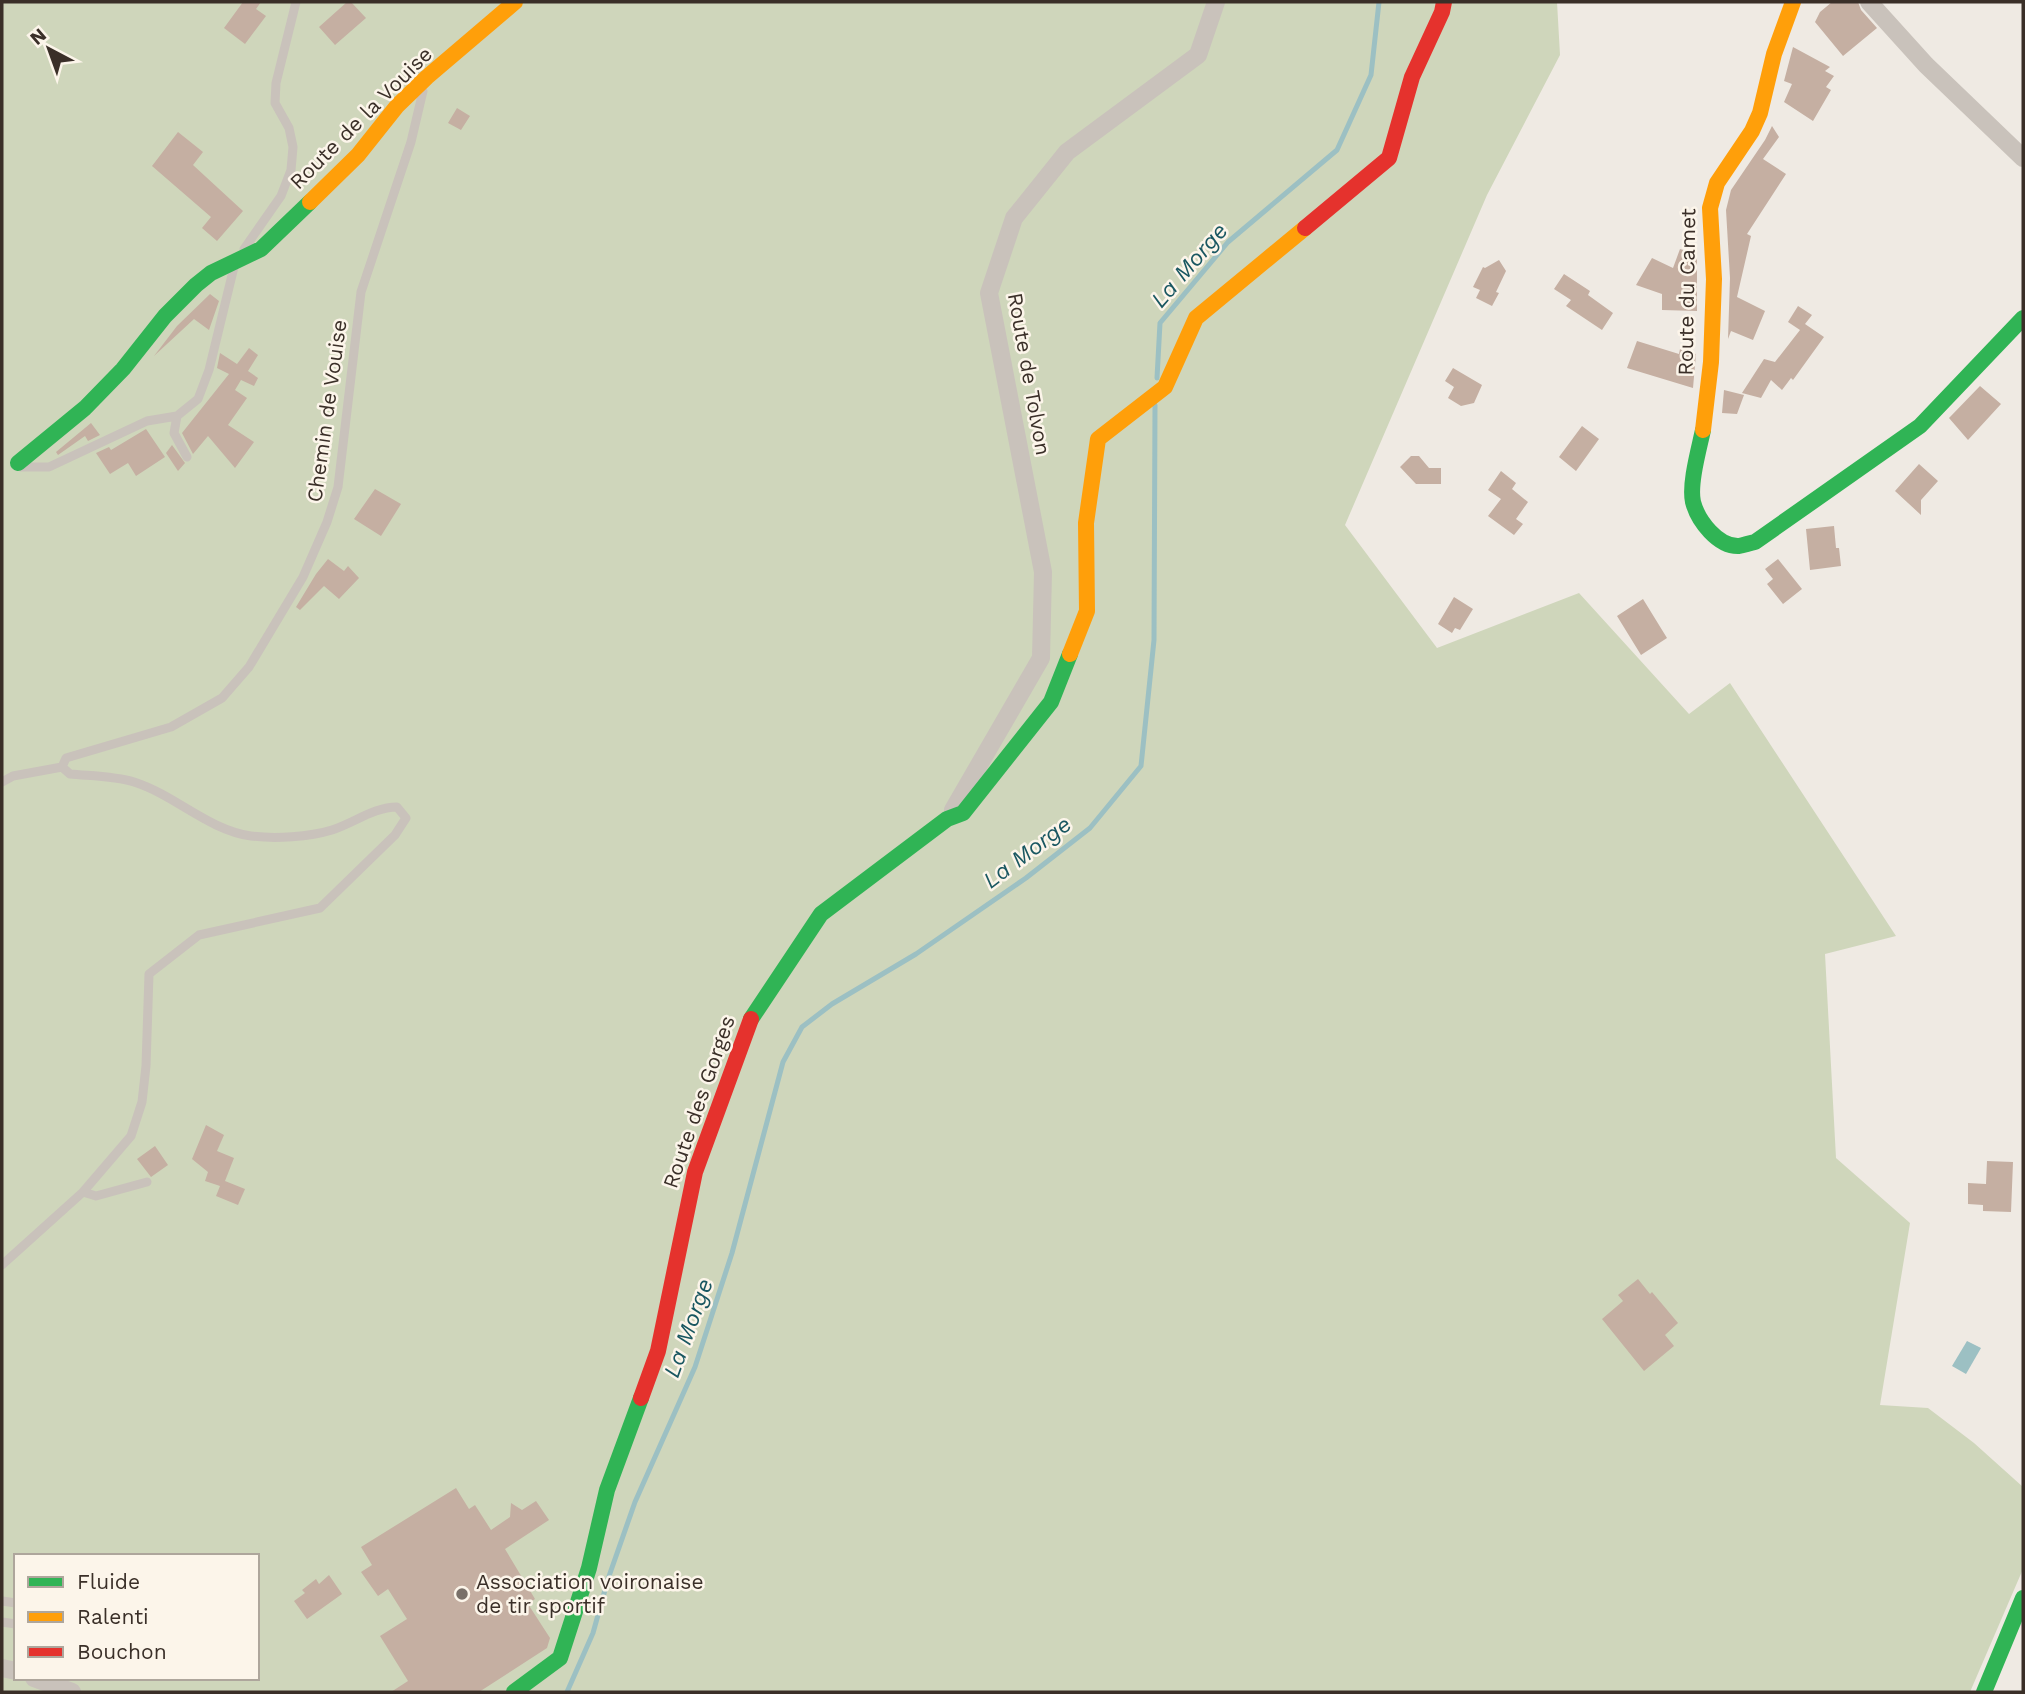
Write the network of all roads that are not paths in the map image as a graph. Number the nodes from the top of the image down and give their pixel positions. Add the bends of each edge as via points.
1 (296, 2) edge
2 (515, 2) edge
3 (1216, 2) edge
4 (1444, 2) edge
5 (1793, 2) edge
6 (1869, 2) edge
7 (427, 77) junction
8 (2023, 158) edge
9 (236, 261) junction
10 (2023, 318) edge
11 (177, 416) junction
12 (187, 457) dead end
13 (18, 463) joint
14 (62, 767) junction
15 (2, 782) edge
16 (947, 819) junction
17 (147, 1182) dead end
18 (83, 1192) junction
19 (2, 1265) edge
20 (2023, 1598) edge
21 (39, 1680) edge
22 (72, 1692) edge
23 (514, 1692) edge
24 (1984, 1692) edge

1 - 9 lane via 275,103 289,128 291,170 281,196
2 - 7 street, Route de la Vouise
3 - 16 street, Route de Tolvon via 1198,55 1067,152 1014,218 989,293 1043,572 1041,658
4 - 16 street, Route des Gorges via 1412,77 1389,158 1196,318 1165,387 1098,439 1086,523 1087,611 1051,702 962,813
5 - 10 street, Route du Camet via 1760,113 1717,183 1710,208 1714,279 1711,362 1693,501 1706,527 1723,542 1737,546 1755,542 1920,426
6 - 8 street via 1926,65
7 - 9 street, Route de la Vouise via 358,155 261,249
7 - 14 lane, Chemin de Vouise via 411,142 361,292 338,487 303,577 248,667 222,698 171,727 66,758
9 - 11 lane via 198,399
9 - 13 street, Route de la Vouise via 196,285 85,408
11 - 12 lane via 174,433
11 - 13 lane via 147,421 49,467 22,469
14 - 15 lane
14 - 18 lane via 71,774 135,782 209,821 250,836 330,830 387,807 397,807 406,818 395,835 320,908 199,935 149,974 142,1102 131,1136
16 - 23 street, Route des Gorges via 821,914 751,1019 695,1172 658,1351 607,1490 589,1568 560,1658
17 - 18 lane via 96,1196
18 - 19 lane
20 - 24 street
21 - 22 street

